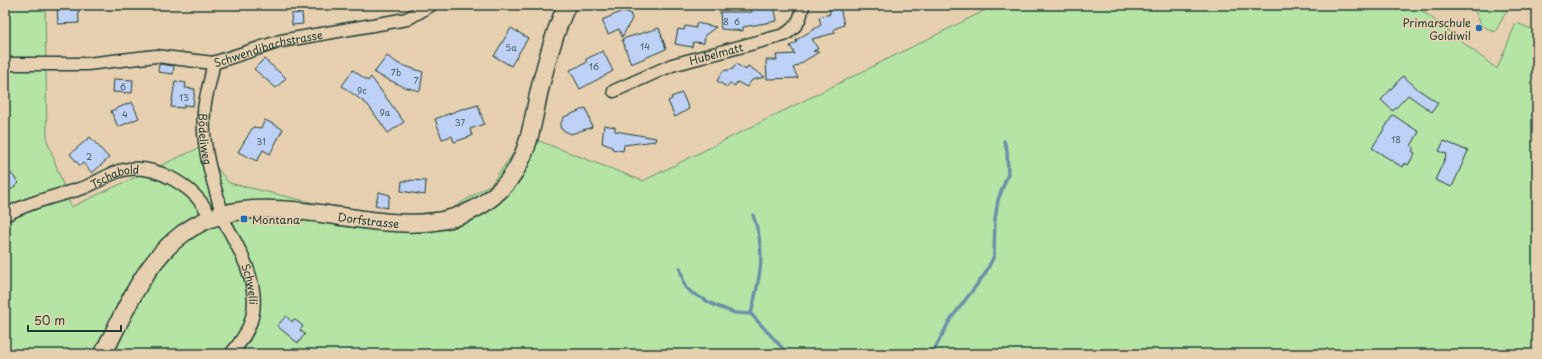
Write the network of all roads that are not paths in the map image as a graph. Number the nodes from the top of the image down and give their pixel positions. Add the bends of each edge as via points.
1 (431, 5) edge
2 (567, 5) edge
3 (803, 5) edge
4 (213, 63) junction
5 (5, 64) edge
6 (614, 91) dead end
7 (5, 215) edge
8 (217, 215) junction
9 (103, 354) edge
10 (231, 354) edge

1 - 4 street, Schwendibachstrasse via 407,19 280,41
2 - 8 street, Dorfstrasse via 552,44 522,160 499,191 478,206 454,216 410,223 364,221 284,209 250,208
3 - 6 street, Hubelmatt via 800,21 784,35 672,65
4 - 5 street, Schwendibachstrasse via 156,56 88,64
4 - 8 street, Bödeliweg via 205,102 204,127
7 - 8 street, Tschabold via 24,205 85,187 119,171 140,169 158,171 170,178
8 - 9 street, Dorfstrasse via 187,230 155,260
8 - 10 street, Schwelli via 238,248 251,281 254,303 248,330

